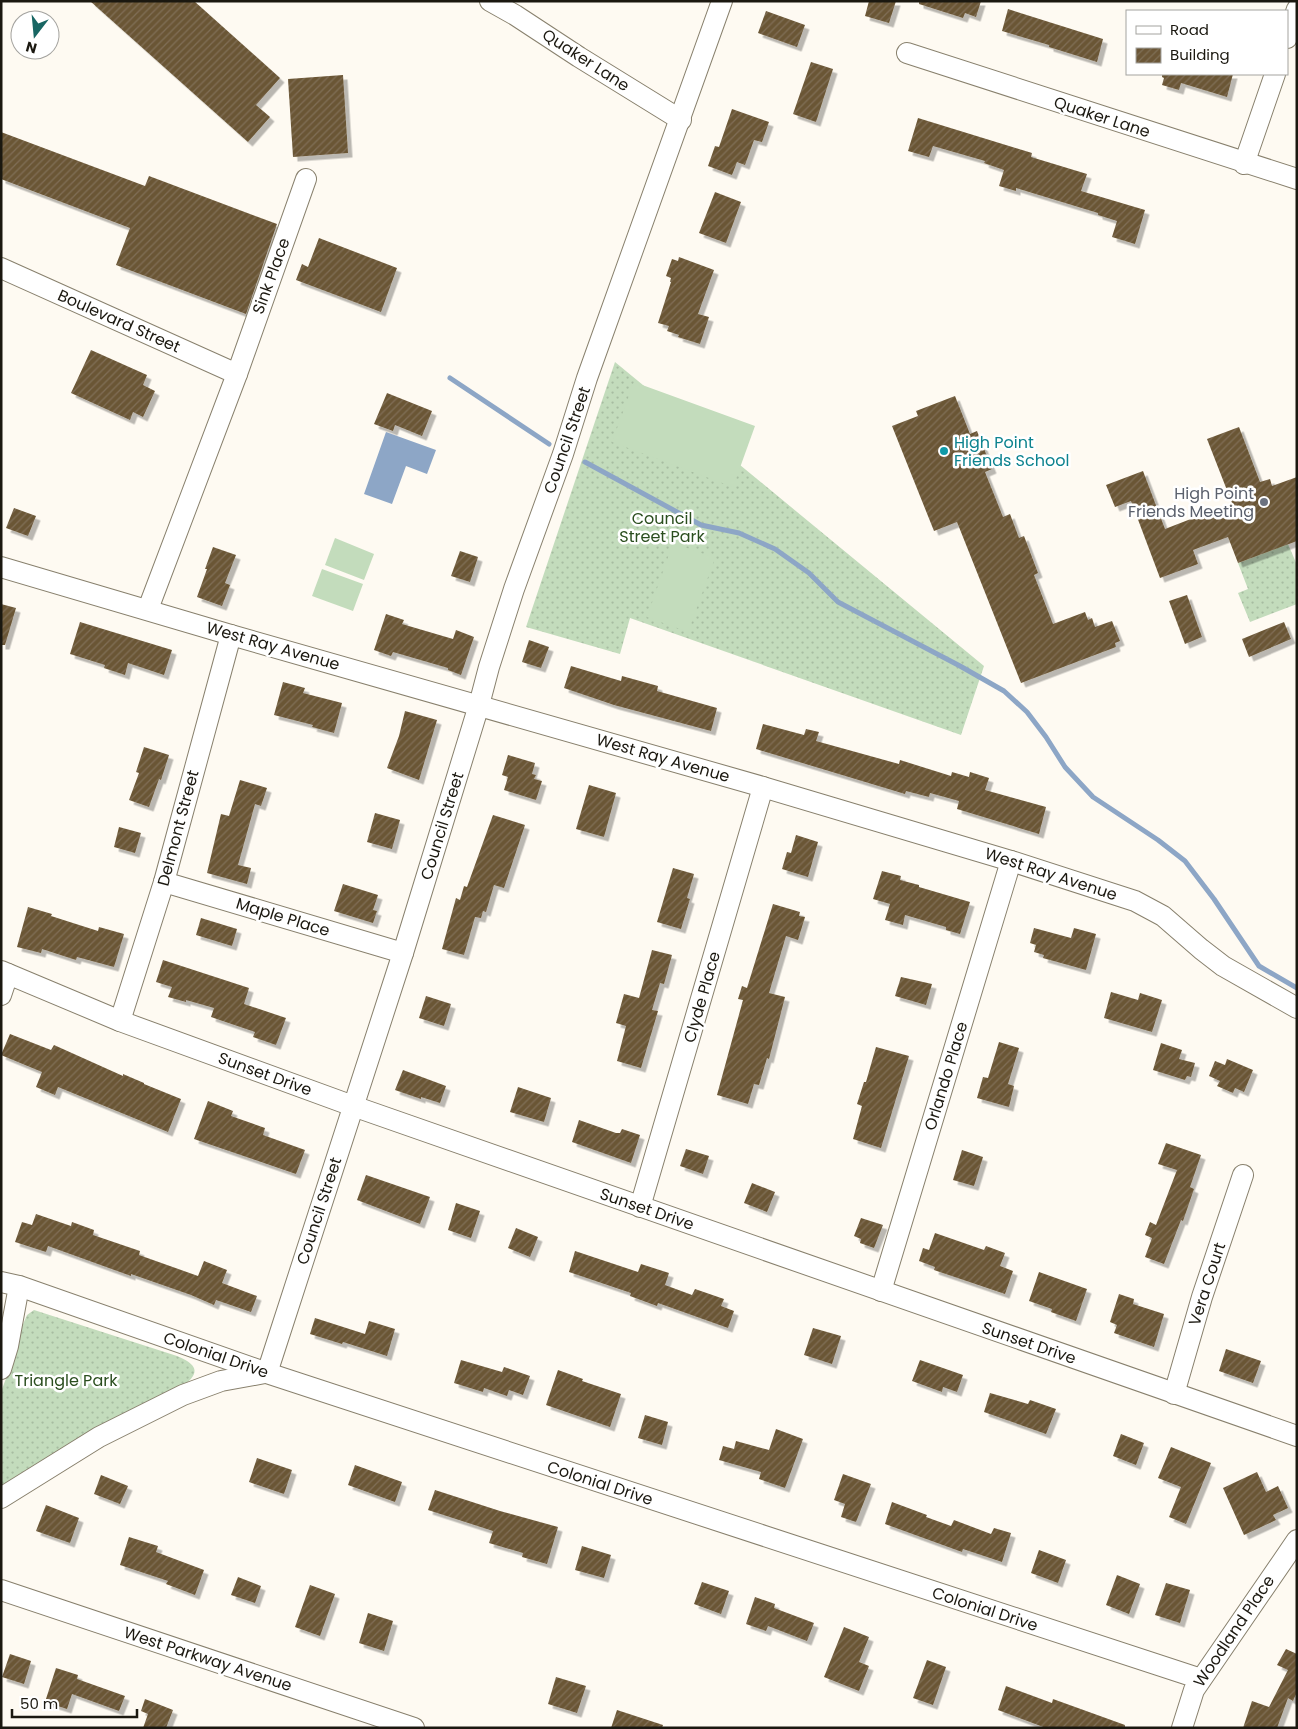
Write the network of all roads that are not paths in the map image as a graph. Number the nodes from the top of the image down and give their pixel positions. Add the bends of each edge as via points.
1 (490, 1) edge
2 (722, 1) edge
3 (1297, 9) edge
4 (1288, 35) edge
5 (907, 53) dead end
6 (1275, 75) edge
7 (681, 120) junction
8 (1244, 164) junction
9 (306, 179) dead end
10 (1297, 179) edge
11 (1, 268) edge
12 (237, 374) junction
13 (1, 567) edge
14 (148, 609) junction
15 (231, 635) junction
16 (479, 705) junction
17 (763, 788) junction
18 (1011, 861) junction
19 (164, 882) junction
20 (403, 953) junction
21 (5, 972) edge
22 (1, 995) edge
23 (1297, 1008) edge
24 (120, 1021) junction
25 (353, 1106) junction
26 (1243, 1175) dead end
27 (640, 1207) junction
28 (10, 1284) edge
29 (881, 1291) junction
30 (1, 1369) edge
31 (267, 1373) junction
32 (1174, 1394) junction
33 (1297, 1436) edge
34 (1, 1498) edge
35 (1297, 1540) edge
36 (1, 1590) edge
37 (1201, 1679) junction
38 (414, 1728) edge
39 (1182, 1728) edge

1 - 7 street, Quaker Lane
2 - 7 street, Council Street
3 - 4 street
5 - 8 street, Quaker Lane
6 - 8 street
7 - 16 street, Council Street via 514,589
8 - 10 street, Quaker Lane
9 - 12 street, Sink Place
11 - 12 street, Boulevard Street
12 - 14 street
13 - 14 street, West Ray Avenue
14 - 15 street, West Ray Avenue
15 - 16 street, West Ray Avenue
15 - 19 street, Delmont Street
16 - 17 street, West Ray Avenue
16 - 20 street, Council Street
17 - 18 street, West Ray Avenue
17 - 27 street, Clyde Place
18 - 23 street, West Ray Avenue via 1135,901 1163,916 1223,966
18 - 29 street, Orlando Place
19 - 20 street, Maple Place
19 - 24 street, Delmont Street
20 - 25 street, Council Street
21 - 22 street
21 - 24 street, Sunset Drive
24 - 25 street, Sunset Drive
25 - 27 street, Sunset Drive
25 - 31 street, Council Street
26 - 32 street, Vera Court
27 - 29 street, Sunset Drive
28 - 30 street via 8,1346
28 - 31 street, Colonial Drive
29 - 32 street, Sunset Drive
31 - 34 street via 221,1381 183,1395 100,1437
31 - 37 street, Colonial Drive
32 - 33 street, Sunset Drive
35 - 37 street, Woodland Place
36 - 38 street, West Parkway Avenue
37 - 39 street, Woodland Place via 1194,1690

